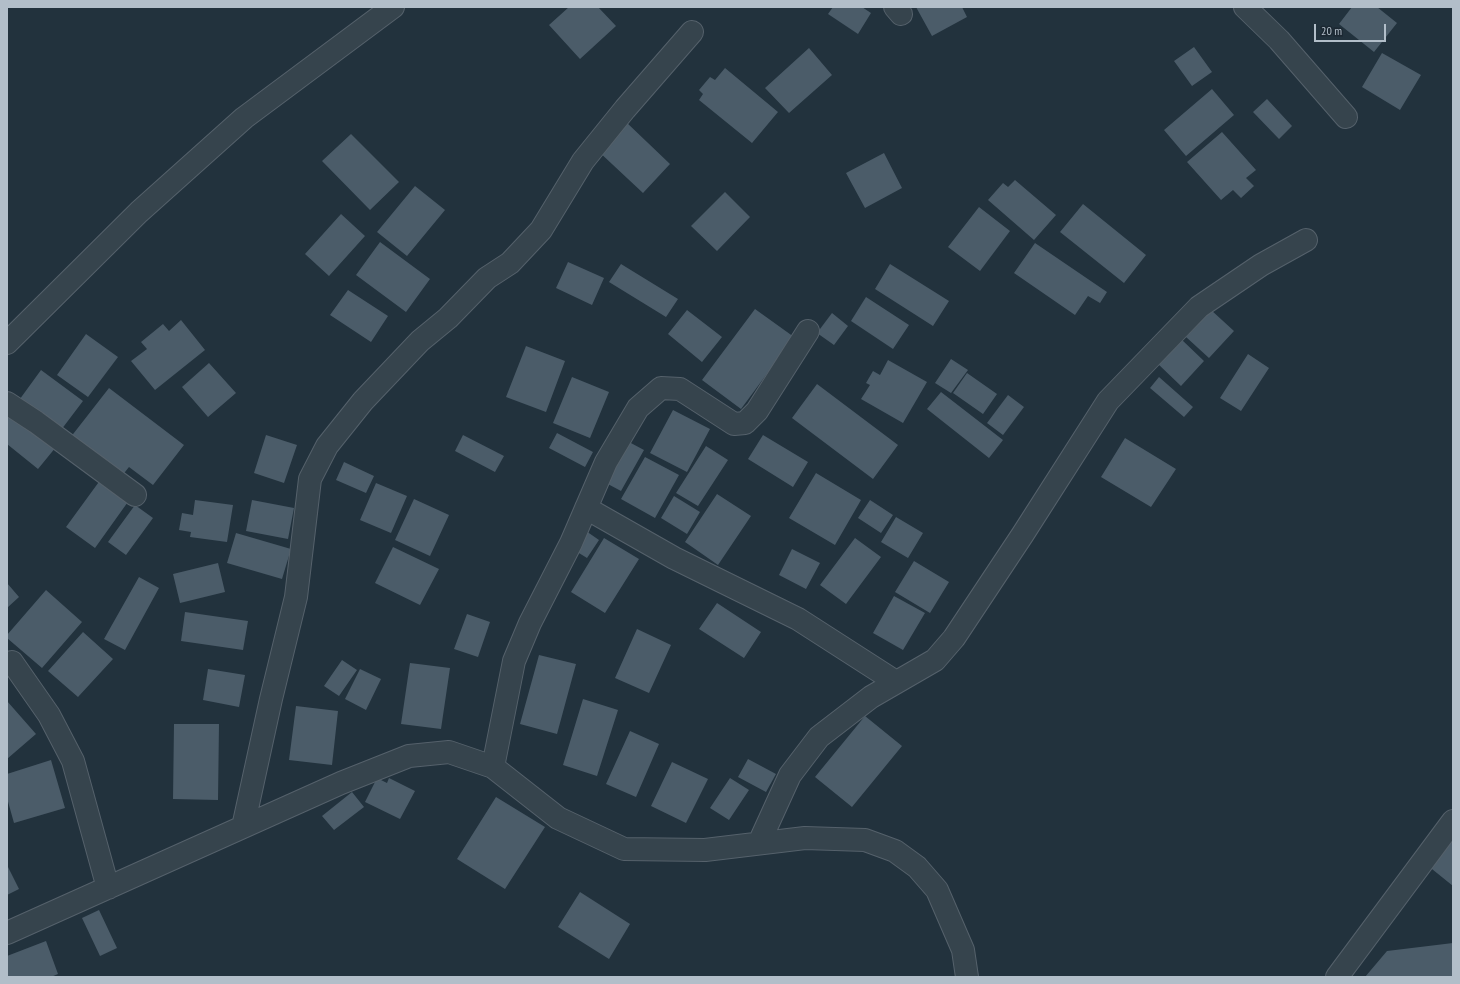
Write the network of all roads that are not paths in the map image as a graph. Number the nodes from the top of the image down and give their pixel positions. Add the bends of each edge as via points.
1 (393, 7) edge
2 (1245, 7) edge
3 (692, 32) dead end
4 (1346, 117) dead end
5 (1306, 240) dead end
6 (808, 331) dead end
7 (7, 343) edge
8 (7, 403) edge
9 (135, 495) dead end
10 (586, 508) junction
11 (12, 662) dead end
12 (896, 682) junction
13 (493, 767) junction
14 (1453, 821) edge
15 (243, 827) junction
16 (759, 843) junction
17 (108, 888) junction
18 (7, 933) edge
19 (967, 977) edge
20 (1337, 977) edge

1 - 7 street via 244,118 139,212
2 - 4 street via 1279,40
3 - 15 street via 583,161 541,230 510,263 487,278 448,318 420,341 363,400 327,446 310,479 296,597
5 - 12 street via 1261,265 1199,307 1108,401 954,638 935,660
6 - 10 street via 757,411 745,423 734,424 680,389 662,388 638,408 606,462
8 - 9 street
10 - 12 street via 674,558 798,619
10 - 13 street via 530,623 514,662
11 - 17 street via 49,715 73,761
12 - 16 street via 871,697 819,737 790,775
13 - 15 street via 450,752 409,756
13 - 16 street via 558,818 624,849 705,850
14 - 20 street
15 - 17 street
16 - 19 street via 805,838 865,840 895,851 917,867 937,890 963,950
17 - 18 street

